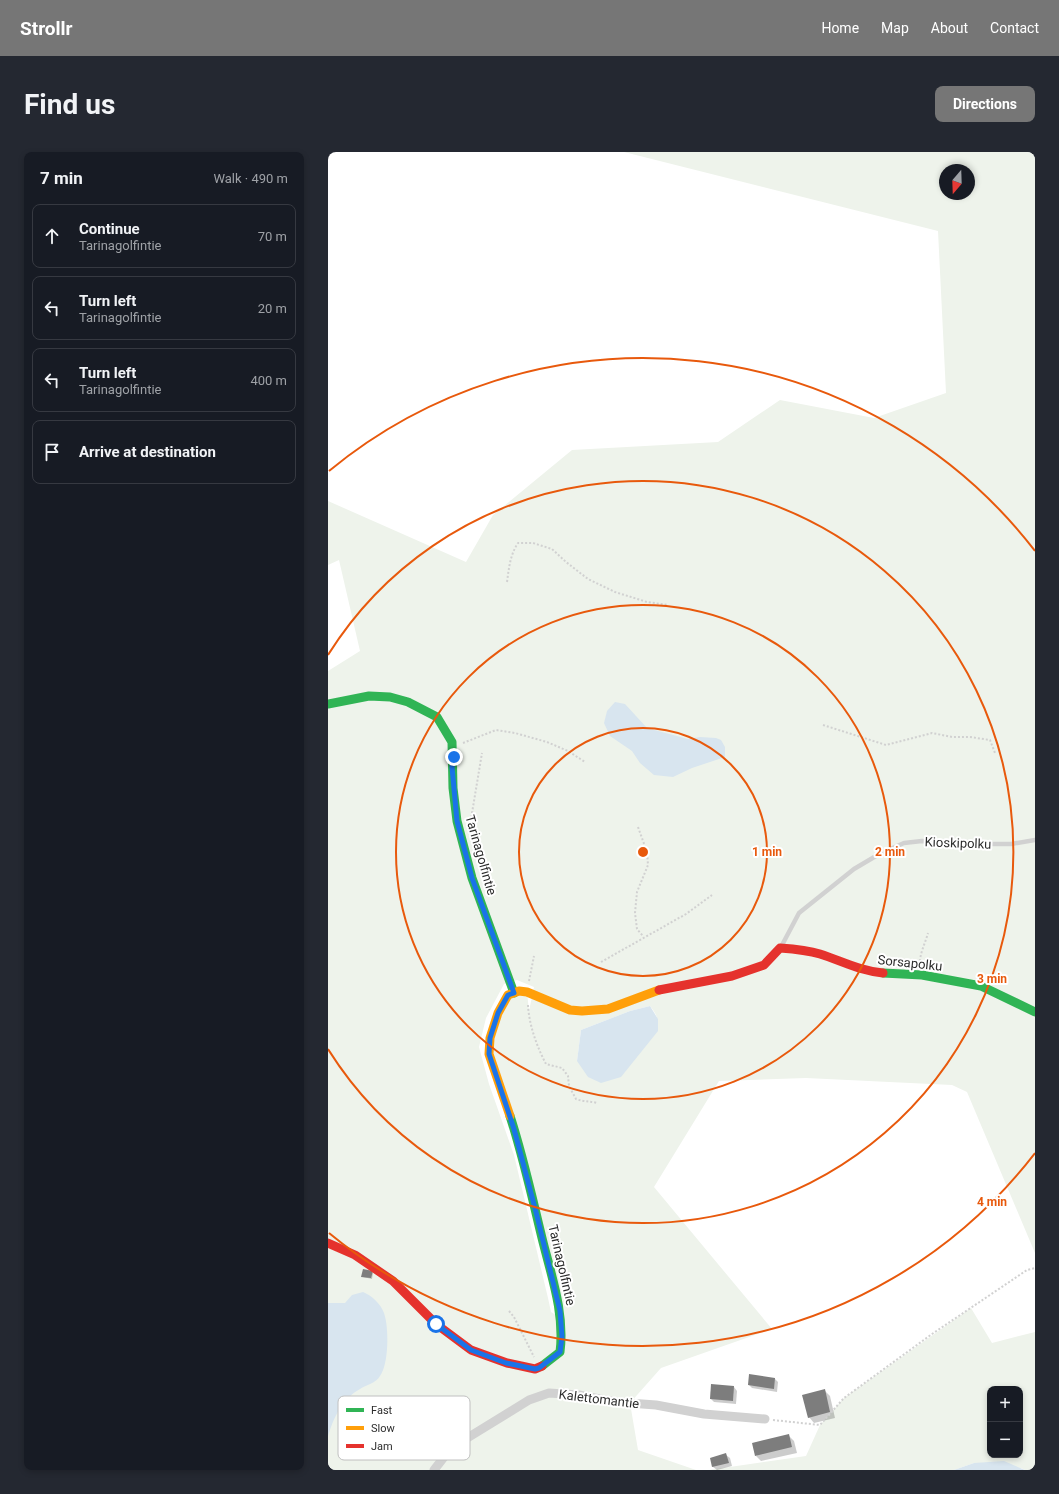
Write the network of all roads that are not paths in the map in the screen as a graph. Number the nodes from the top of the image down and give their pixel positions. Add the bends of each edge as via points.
1 (328, 704) edge
2 (1035, 840) edge
3 (780, 948) junction
4 (514, 993) junction
5 (1035, 1012) edge
6 (328, 1243) edge
7 (765, 1419) road end
8 (470, 1436) edge
9 (442, 1460) edge
10 (434, 1470) edge

1 - 4 street, Tarinagolfintie via 369,696 390,697 408,702 437,717 452,742 457,821 472,878
2 - 3 lane, Kioskipolku via 1011,844 947,844 922,841 904,843 854,869 799,913
3 - 4 street via 764,965 732,976 654,991 608,1009 570,1010 527,992
3 - 5 street, Sorsapolku via 819,954 868,972 922,975 981,986
4 - 6 street, Tarinagolfintie via 508,995 498,1013 490,1038 489,1054 514,1129 560,1311 560,1352 535,1369 506,1363 471,1350 436,1324 393,1281 355,1255
7 - 8 street, Kalettomantie via 704,1414 656,1405 549,1393 529,1400
9 - 10 street, Kalettomantie

